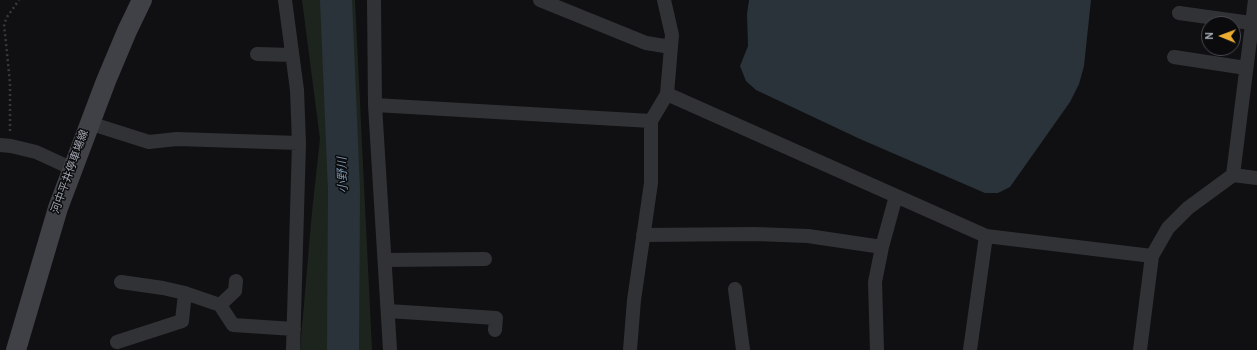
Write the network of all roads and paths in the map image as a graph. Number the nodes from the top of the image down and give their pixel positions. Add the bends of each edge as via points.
1 (19, 0) edge
2 (142, 0) edge
3 (285, 0) edge
4 (374, 0) edge
5 (540, 0) edge
6 (664, 0) edge
7 (1254, 0) edge
8 (566, 5) edge
9 (1179, 13) dead end
10 (1251, 23) junction
11 (671, 46) junction
12 (257, 54) dead end
13 (292, 55) junction
14 (1174, 57) dead end
15 (1246, 68) junction
16 (667, 94) junction
17 (376, 105) junction
18 (651, 121) junction
19 (89, 123) junction
20 (299, 143) junction
21 (5, 146) edge
22 (73, 169) junction
23 (1233, 175) junction
24 (1257, 178) edge
25 (896, 196) junction
26 (643, 235) junction
27 (986, 236) junction
28 (882, 247) junction
29 (1152, 256) junction
30 (485, 258) dead end
31 (385, 260) junction
32 (236, 281) dead end
33 (121, 282) dead end
34 (735, 289) dead end
35 (185, 293) junction
36 (220, 305) junction
37 (388, 311) junction
38 (294, 329) junction
39 (495, 330) dead end
40 (117, 342) dead end
41 (16, 350) edge
42 (292, 350) edge
43 (390, 350) edge
44 (630, 350) edge
45 (743, 350) edge
46 (878, 350) edge
47 (970, 350) edge
48 (1140, 350) edge

1 - 21 path via 4,24 10,83
2 - 19 main road, 河中平井停車場線 via 126,31
3 - 13 street
4 - 17 street
5 - 8 street
6 - 11 street via 672,35
7 - 10 street
8 - 11 street via 646,43
9 - 10 street
10 - 15 street
11 - 16 street
12 - 13 street
13 - 20 street via 297,90
14 - 15 street
15 - 23 street
16 - 18 street
16 - 25 street
17 - 18 street
17 - 31 street
18 - 26 street via 651,183
19 - 20 street via 149,142 177,140
19 - 22 main road, 河中平井停車場線
20 - 38 street
21 - 22 street via 36,152
22 - 41 main road, 河中平井停車場線 via 58,208
23 - 24 street
23 - 29 street via 1188,208 1168,228
25 - 27 street
25 - 28 street
26 - 28 street via 808,236
26 - 44 street
27 - 29 street
27 - 47 street
28 - 46 street via 875,282
29 - 48 street
30 - 31 street
31 - 37 street
32 - 36 street via 235,291
33 - 35 street
34 - 45 street
35 - 36 street
35 - 40 street via 182,321
36 - 38 street via 233,325
37 - 39 street via 496,318
37 - 43 street
38 - 42 street

